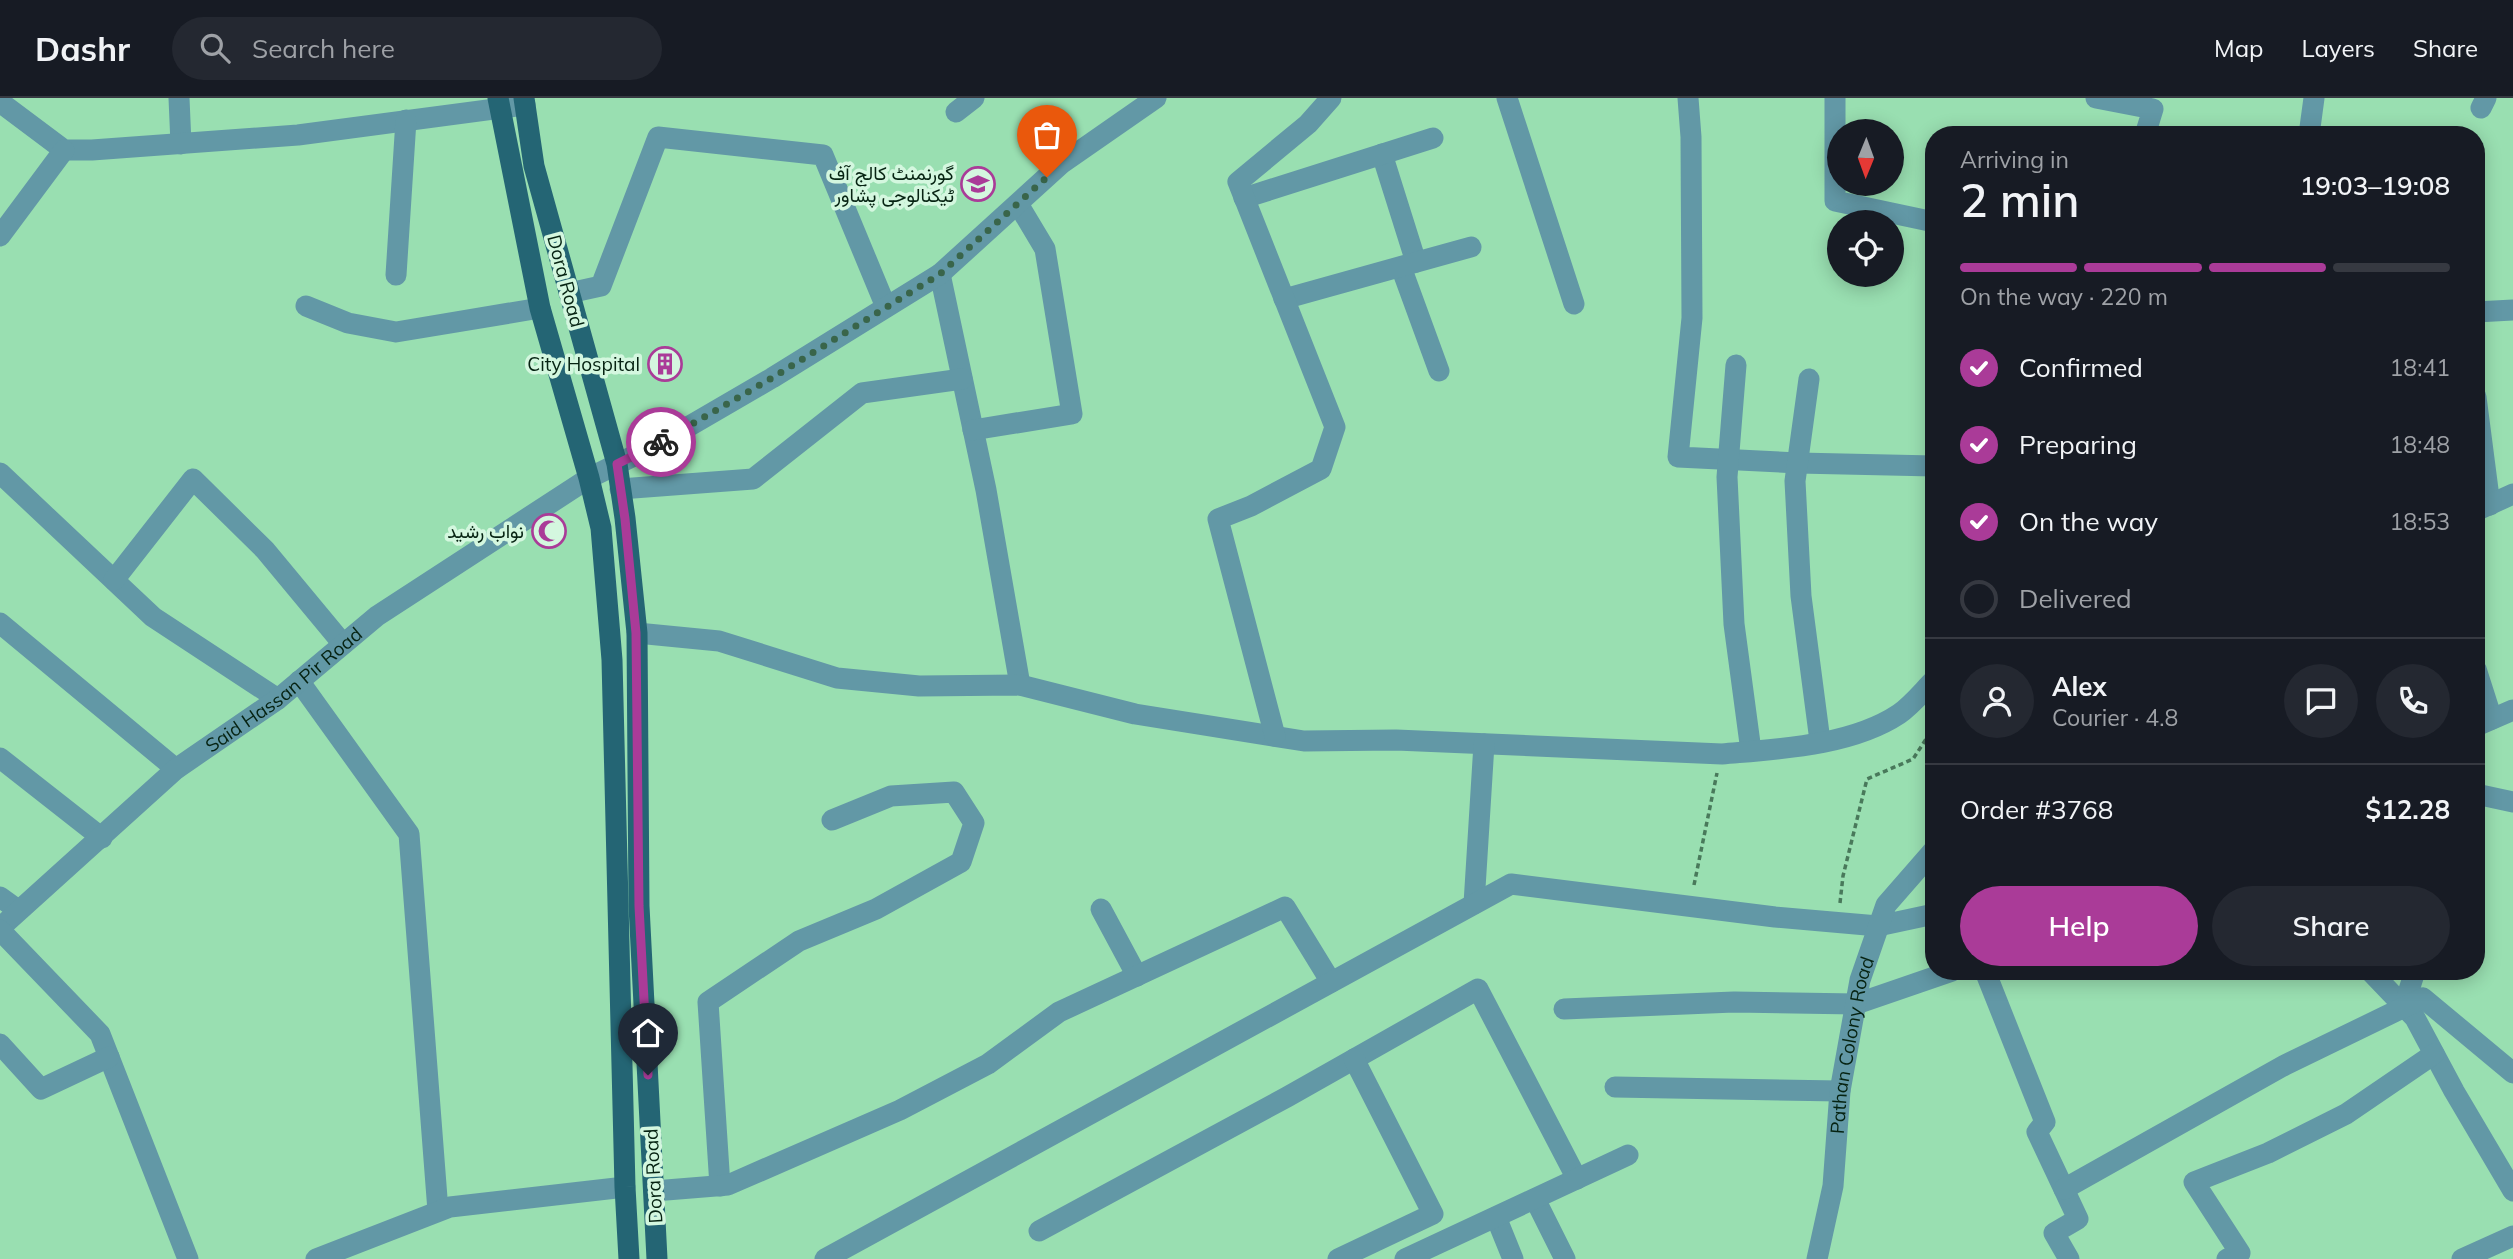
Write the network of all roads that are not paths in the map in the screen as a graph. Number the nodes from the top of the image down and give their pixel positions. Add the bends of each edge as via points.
1 (179, 98) edge
2 (974, 98) edge
3 (1156, 98) edge
4 (1331, 98) edge
5 (1507, 98) edge
6 (1688, 98) edge
7 (1835, 98) edge
8 (2098, 98) edge
9 (2314, 98) edge
10 (524, 101) edge
11 (0, 102) edge
12 (499, 103) edge
13 (957, 112) dead end
14 (406, 120) junction
15 (2148, 126) edge
16 (2310, 126) edge
17 (1433, 138) dead end
18 (181, 144) junction
19 (64, 150) junction
20 (1382, 154) junction
21 (1244, 198) junction
22 (1018, 204) junction
23 (1925, 220) edge
24 (0, 236) edge
25 (1471, 247) dead end
26 (1408, 264) junction
27 (940, 274) junction
28 (396, 275) dead end
29 (570, 299) junction
30 (1284, 299) junction
31 (1574, 304) dead end
32 (306, 306) dead end
33 (887, 307) junction
34 (540, 308) junction
35 (2513, 310) edge
36 (2485, 312) edge
37 (1736, 365) dead end
38 (1439, 371) dead end
39 (962, 379) junction
40 (1809, 379) dead end
41 (973, 430) junction
42 (1728, 459) junction
43 (1798, 463) junction
44 (617, 464) junction
45 (1925, 466) edge
46 (0, 473) edge
47 (589, 478) junction
48 (620, 489) junction
49 (2513, 494) edge
50 (2485, 507) edge
51 (114, 580) junction
52 (0, 623) edge
53 (636, 633) junction
54 (343, 644) junction
55 (299, 681) junction
56 (1020, 685) junction
57 (1925, 688) edge
58 (278, 699) junction
59 (2513, 710) edge
60 (2485, 722) edge
61 (1275, 736) junction
62 (1820, 741) junction
63 (1484, 744) junction
64 (1751, 751) junction
65 (0, 758) edge
66 (176, 769) junction
67 (2485, 796) edge
68 (2513, 802) edge
69 (832, 820) dead end
70 (102, 838) junction
71 (1925, 860) edge
72 (0, 897) edge
73 (1474, 904) junction
74 (1101, 909) dead end
75 (18, 910) junction
76 (1925, 916) edge
77 (1878, 926) junction
78 (0, 929) edge
79 (1137, 976) junction
80 (1926, 980) edge
81 (1989, 980) edge
82 (2379, 980) edge
83 (2412, 980) edge
84 (1331, 982) junction
85 (1856, 1004) junction
86 (2404, 1006) junction
87 (1564, 1009) dead end
88 (0, 1044) edge
89 (2434, 1054) junction
90 (109, 1057) junction
91 (1354, 1059) junction
92 (2513, 1073) edge
93 (1615, 1087) dead end
94 (1840, 1091) junction
95 (1628, 1155) dead end
96 (1577, 1179) junction
97 (720, 1186) junction
98 (625, 1187) junction
99 (2064, 1189) junction
100 (654, 1191) junction
101 (2513, 1191) edge
102 (1535, 1199) junction
103 (438, 1212) junction
104 (1496, 1217) junction
105 (1039, 1231) dead end
106 (2513, 1236) edge
107 (1438, 1252) edge
108 (325, 1257) edge
109 (188, 1259) edge
110 (629, 1259) edge
111 (657, 1259) edge
112 (825, 1259) edge
113 (1338, 1259) edge
114 (1405, 1259) edge
115 (1513, 1259) edge
116 (1565, 1259) edge
117 (1817, 1259) edge
118 (2069, 1259) edge
119 (2227, 1259) edge
120 (2462, 1259) edge

1 - 18 street
2 - 13 street
3 - 22 street, Said Hassan Pir Road via 1061,164
4 - 21 street via 1308,124 1238,182
5 - 31 street
6 - 42 street via 1692,318 1678,457
7 - 23 street via 1835,201
8 - 15 street via 2153,109
9 - 16 street
10 - 12 street
10 - 29 main road, Dora Road via 534,166
11 - 19 street
12 - 14 street
12 - 34 main road
14 - 18 street
14 - 28 street
17 - 20 street
18 - 19 street
19 - 24 street
20 - 21 street
20 - 26 street
21 - 30 street
22 - 27 street, Said Hassan Pir Road
22 - 41 street via 1045,249 1072,414
25 - 26 street
26 - 30 street
26 - 38 street
27 - 33 street, Said Hassan Pir Road
27 - 39 street
29 - 33 street via 601,286 658,137 823,155
29 - 34 main road
29 - 44 main road, Dora Road
30 - 61 street via 1335,427 1321,469 1218,519
32 - 34 street via 348,323 396,332
33 - 44 street, Said Hassan Pir Road via 662,442
34 - 47 main road
35 - 36 street
37 - 42 street
39 - 41 street
39 - 48 street via 862,393 753,478
40 - 43 street
41 - 56 street
42 - 43 street
42 - 64 street via 1734,624
43 - 45 street
43 - 62 street via 1801,596
44 - 47 street, Said Hassan Pir Road
44 - 48 main road, Dora Road
46 - 51 street
47 - 54 street, Said Hassan Pir Road via 377,616
47 - 98 main road via 601,528 612,660
48 - 53 main road, Dora Road
49 - 50 street
51 - 54 street via 193,479 265,550
51 - 58 street via 153,617
52 - 66 street
53 - 56 street via 719,641 837,678 919,686
53 - 100 main road, Dora Road via 639,906
54 - 55 street, Said Hassan Pir Road
55 - 58 street, Said Hassan Pir Road
55 - 103 street via 409,834
56 - 61 street via 1135,714
57 - 62 street via 1899,713 1857,735
58 - 66 street, Said Hassan Pir Road
59 - 60 street
61 - 63 street via 1304,741
62 - 64 street
63 - 64 street via 1722,754
63 - 73 street
65 - 70 street
66 - 70 street, Said Hassan Pir Road
67 - 68 street
69 - 97 street via 891,796 954,792 974,823 961,862 876,909 799,941 708,1002
70 - 75 street, Said Hassan Pir Road
71 - 77 street, Pathan Colony Road via 1886,905
72 - 75 street
73 - 77 street via 1511,884
73 - 84 street
74 - 79 street
75 - 78 street, Said Hassan Pir Road
76 - 77 street
77 - 85 street, Pathan Colony Road
78 - 90 street via 100,1034
79 - 84 street via 1285,907
79 - 97 street via 1059,1012 988,1064 900,1110
80 - 85 street
81 - 99 street via 2045,1122 2038,1132
82 - 86 street
83 - 86 street
84 - 112 street
85 - 87 street via 1734,1002
85 - 94 street, Pathan Colony Road
86 - 89 street
86 - 92 street via 2423,999
86 - 99 street via 2285,1065
88 - 90 street via 41,1088
89 - 101 street
89 - 119 street via 2346,1114 2268,1153 2194,1182 2240,1253
90 - 109 street
91 - 96 street via 1478,989
91 - 105 street
91 - 113 street via 1433,1214
93 - 94 street
94 - 117 street, Pathan Colony Road via 1833,1186
95 - 96 street
96 - 102 street
97 - 100 street
98 - 100 main road
98 - 103 street
98 - 110 main road
99 - 118 street via 2078,1219 2054,1233
100 - 111 main road, Dora Road
102 - 104 street
102 - 116 street
103 - 108 street
104 - 107 street
104 - 115 street
106 - 120 street
107 - 114 street

